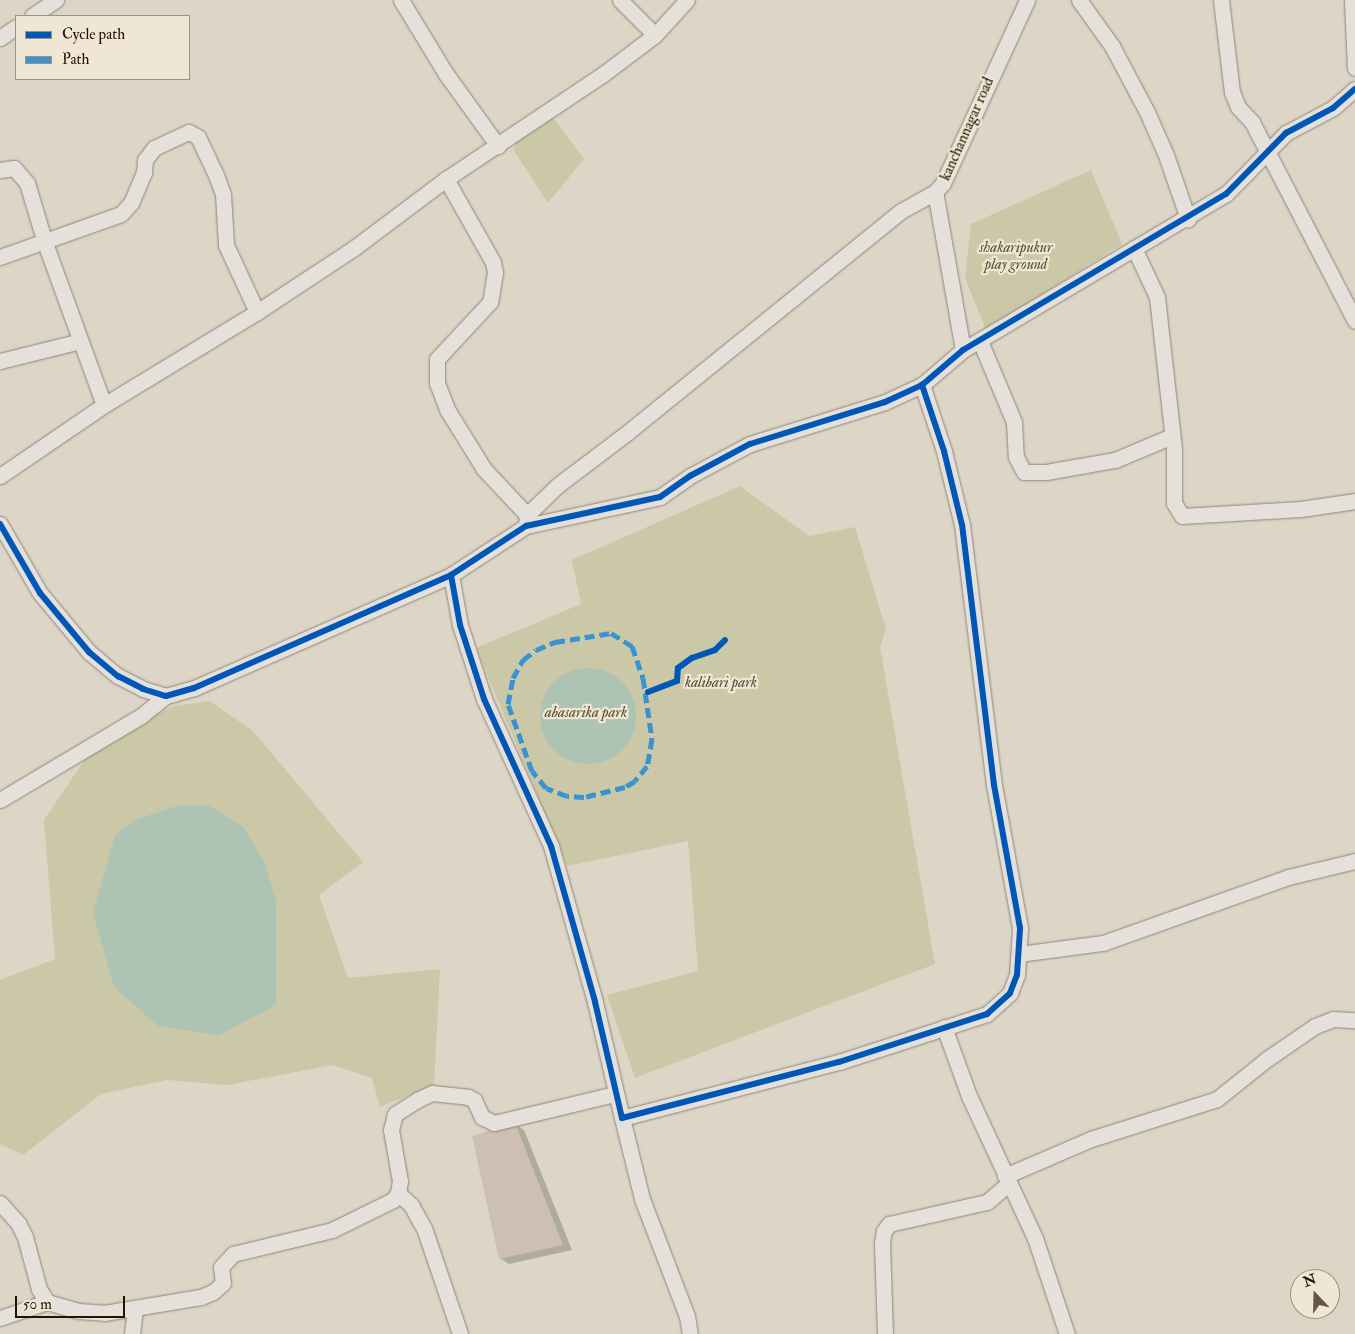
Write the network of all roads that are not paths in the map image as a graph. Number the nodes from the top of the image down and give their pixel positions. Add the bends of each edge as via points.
1 (56, 0) edge
2 (401, 0) edge
3 (620, 0) edge
4 (686, 0) edge
5 (1027, 0) edge
6 (1079, 0) edge
7 (1220, 0) edge
8 (1352, 0) edge
9 (34, 15) edge
10 (15, 28) edge
11 (655, 35) junction
12 (0, 38) edge
13 (1355, 68) edge
14 (1355, 89) edge
15 (498, 146) junction
16 (1268, 152) junction
17 (0, 170) edge
18 (446, 179) junction
19 (935, 192) junction
20 (1188, 219) junction
21 (45, 242) junction
22 (1134, 248) junction
23 (0, 257) edge
24 (256, 312) junction
25 (1355, 321) edge
26 (80, 341) junction
27 (980, 341) junction
28 (963, 350) junction
29 (0, 361) edge
30 (922, 385) junction
31 (104, 405) junction
32 (1172, 436) junction
33 (0, 476) edge
34 (1355, 501) edge
35 (526, 520) junction
36 (0, 524) edge
37 (451, 575) junction
38 (166, 696) junction
39 (0, 800) edge
40 (1355, 861) edge
41 (1019, 954) junction
42 (1355, 1020) edge
43 (944, 1027) junction
44 (615, 1094) junction
45 (622, 1118) junction
46 (1007, 1180) junction
47 (398, 1193) junction
48 (0, 1203) edge
49 (46, 1302) junction
50 (135, 1308) junction
51 (0, 1318) edge
52 (132, 1334) edge
53 (460, 1334) edge
54 (690, 1334) edge
55 (885, 1334) edge
56 (1067, 1334) edge

1 - 9 street
2 - 15 street via 446,74
3 - 11 street
4 - 11 street
5 - 19 street, kanchannagar road via 943,183
6 - 20 street via 1112,46 1147,112
7 - 16 street via 1232,92
8 - 13 street
10 - 12 street
11 - 15 street
14 - 16 street via 1333,108 1286,133
15 - 18 street
16 - 20 street via 1226,194
16 - 25 street
17 - 21 street via 14,168 27,183
18 - 24 street via 354,248
18 - 35 street via 495,272 490,302 437,359 437,383 448,412 484,469
19 - 28 street, kanchannagar road
19 - 35 street via 902,211 558,485
20 - 22 street
21 - 23 street
21 - 24 street via 121,214 131,203 144,173 145,160 154,148 190,132 198,136 223,194 226,245
21 - 26 street
22 - 27 street
22 - 32 street via 1157,297
24 - 31 street
26 - 29 street
26 - 31 street
27 - 28 street
27 - 32 street via 1014,422 1016,457 1024,472 1046,472 1115,460
28 - 30 street
30 - 35 street via 885,402 750,444 690,476 660,497
30 - 41 street via 944,451 962,525 986,696 994,785 1020,928
31 - 33 street
32 - 34 street via 1174,503 1182,516 1301,509
35 - 37 street
36 - 38 street via 40,593 88,652 130,684
37 - 38 street via 214,680
37 - 44 street via 460,625 484,700 554,855 596,1002
38 - 39 street via 141,716
40 - 41 street via 1288,877 1103,943
41 - 43 street via 1017,975 1010,993 1001,1004 987,1014
42 - 46 street via 1333,1019 1315,1026 1217,1099 1091,1139
43 - 45 street via 839,1062
43 - 46 street via 969,1096
44 - 45 street
44 - 47 street via 494,1124 482,1117 474,1100 432,1093 395,1114 391,1130 400,1181
45 - 54 street via 638,1183 687,1316
46 - 55 street via 987,1202 890,1224 884,1231
46 - 56 street via 1035,1238
47 - 50 street via 393,1200 332,1230 233,1254 221,1266 222,1283 213,1292
47 - 53 street via 424,1228
48 - 49 street via 18,1223
49 - 50 street via 90,1313
49 - 51 street
50 - 52 street

